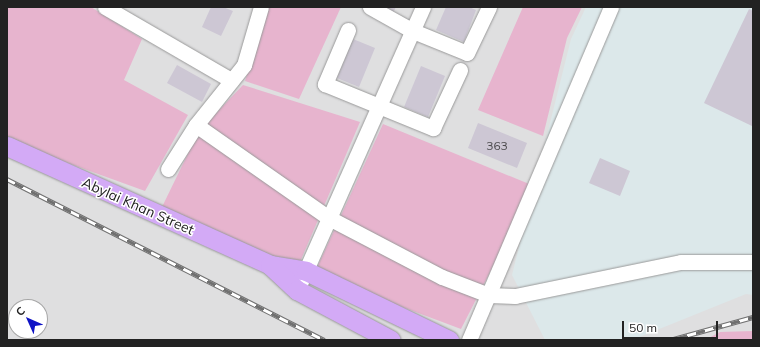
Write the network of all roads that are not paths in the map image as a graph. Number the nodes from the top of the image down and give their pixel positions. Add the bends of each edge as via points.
1 (105, 7) edge
2 (261, 7) edge
3 (370, 7) edge
4 (423, 7) edge
5 (489, 7) edge
6 (611, 7) edge
7 (348, 30) dead end
8 (413, 30) junction
9 (460, 70) dead end
10 (231, 80) junction
11 (380, 106) junction
12 (196, 125) junction
13 (7, 146) edge
14 (168, 169) dead end
15 (329, 218) junction
16 (753, 262) edge
17 (270, 265) junction
18 (306, 271) junction
19 (297, 290) junction
20 (489, 296) junction
21 (391, 340) edge
22 (449, 340) edge
23 (469, 340) edge

1 - 10 street
2 - 10 street via 244,65
3 - 8 street
4 - 8 street
5 - 8 street via 467,53
6 - 20 street
7 - 11 street via 325,84
8 - 11 street
9 - 11 street via 433,128
10 - 12 street
11 - 15 street
12 - 14 street
12 - 15 street
13 - 17 main road, Abylai Khan Street
15 - 18 street
15 - 20 street via 442,277
16 - 20 street via 681,262 515,296
17 - 18 main road
17 - 19 main road
18 - 19 street
18 - 22 main road
19 - 21 main road
20 - 23 street

